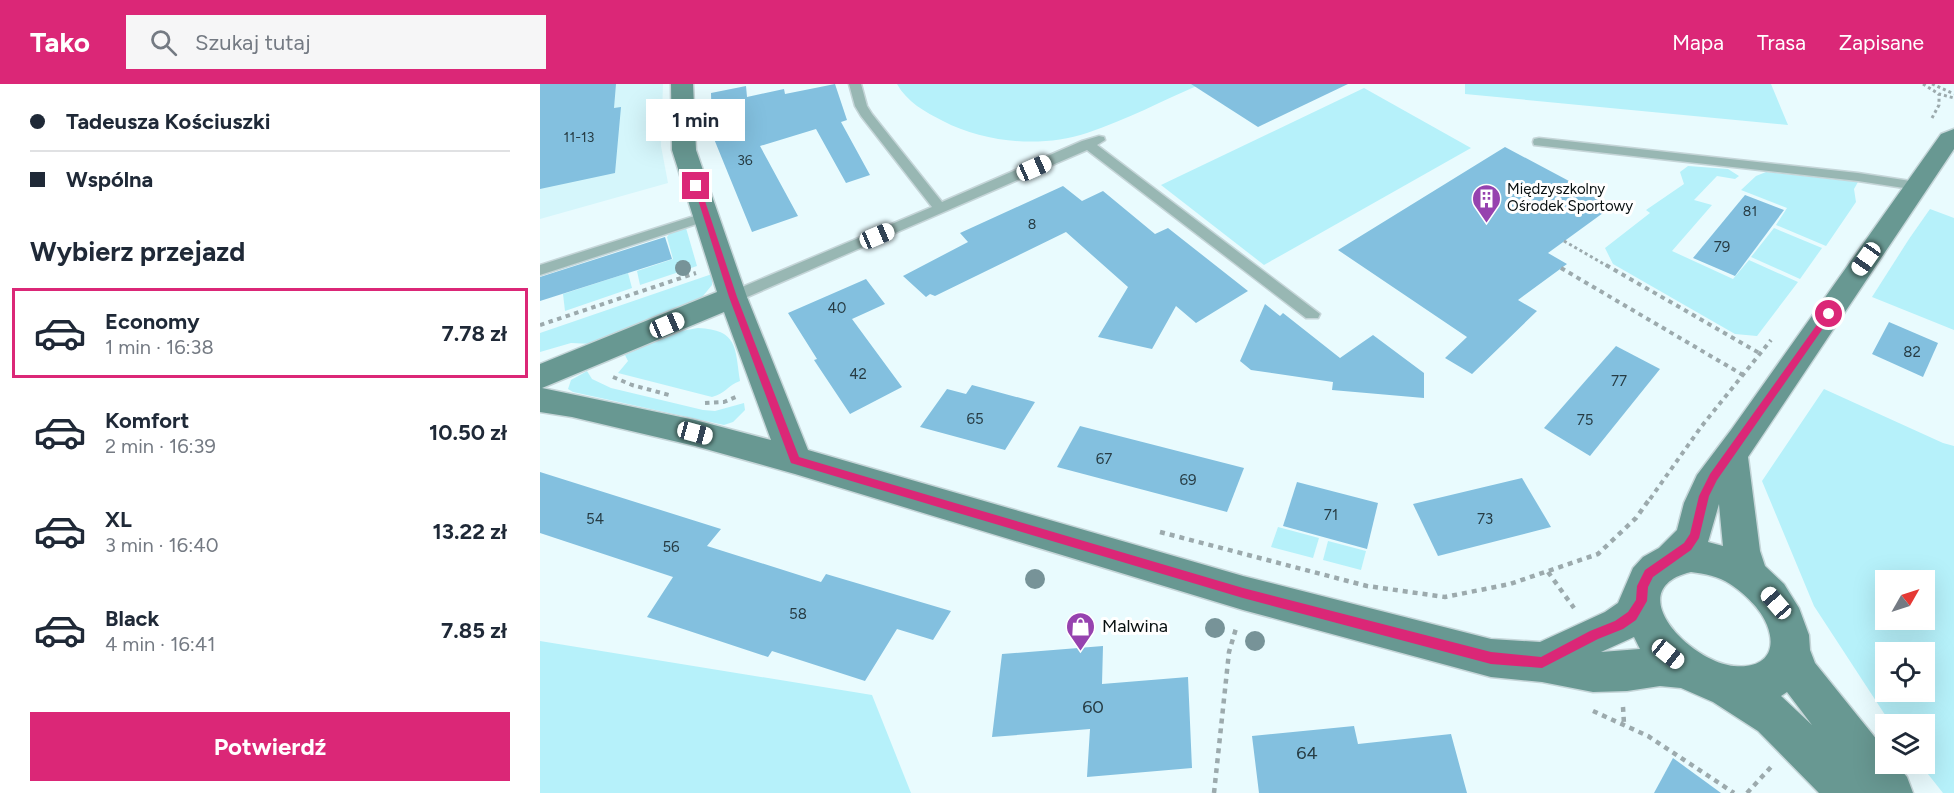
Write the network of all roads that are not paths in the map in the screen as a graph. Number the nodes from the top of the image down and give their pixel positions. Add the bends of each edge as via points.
1 (682, 84) edge
2 (855, 84) edge
3 (1953, 134) edge
4 (1539, 142) dead end
5 (1917, 186) junction
6 (940, 208) junction
7 (707, 216) junction
8 (540, 270) edge
9 (733, 297) junction
10 (1312, 314) dead end
11 (540, 377) edge
12 (540, 400) edge
13 (1731, 455) junction
14 (795, 460) junction
15 (1673, 558) junction
16 (1749, 576) junction
17 (1642, 601) junction
18 (1790, 651) junction
19 (1542, 662) junction
20 (1704, 677) junction
21 (1850, 793) edge
22 (1891, 793) edge

1 - 7 street via 684,150
2 - 6 lane via 867,116
3 - 5 street
4 - 5 lane
5 - 13 street
6 - 9 lane
6 - 10 lane via 1093,142
7 - 8 lane
7 - 9 street
9 - 11 street
9 - 14 street
12 - 14 street via 695,433
13 - 15 street via 1704,496 1695,535
13 - 16 street via 1742,551
14 - 19 street via 1243,593 1482,656
15 - 16 street via 1710,558
15 - 17 street via 1649,573
16 - 18 street via 1776,603 1785,619
17 - 19 street via 1632,616 1619,625
17 - 20 street via 1654,637 1668,654
18 - 20 street via 1786,665 1761,685 1743,687
18 - 22 street via 1801,677
19 - 20 street via 1593,672 1660,666
20 - 21 street via 1773,716

